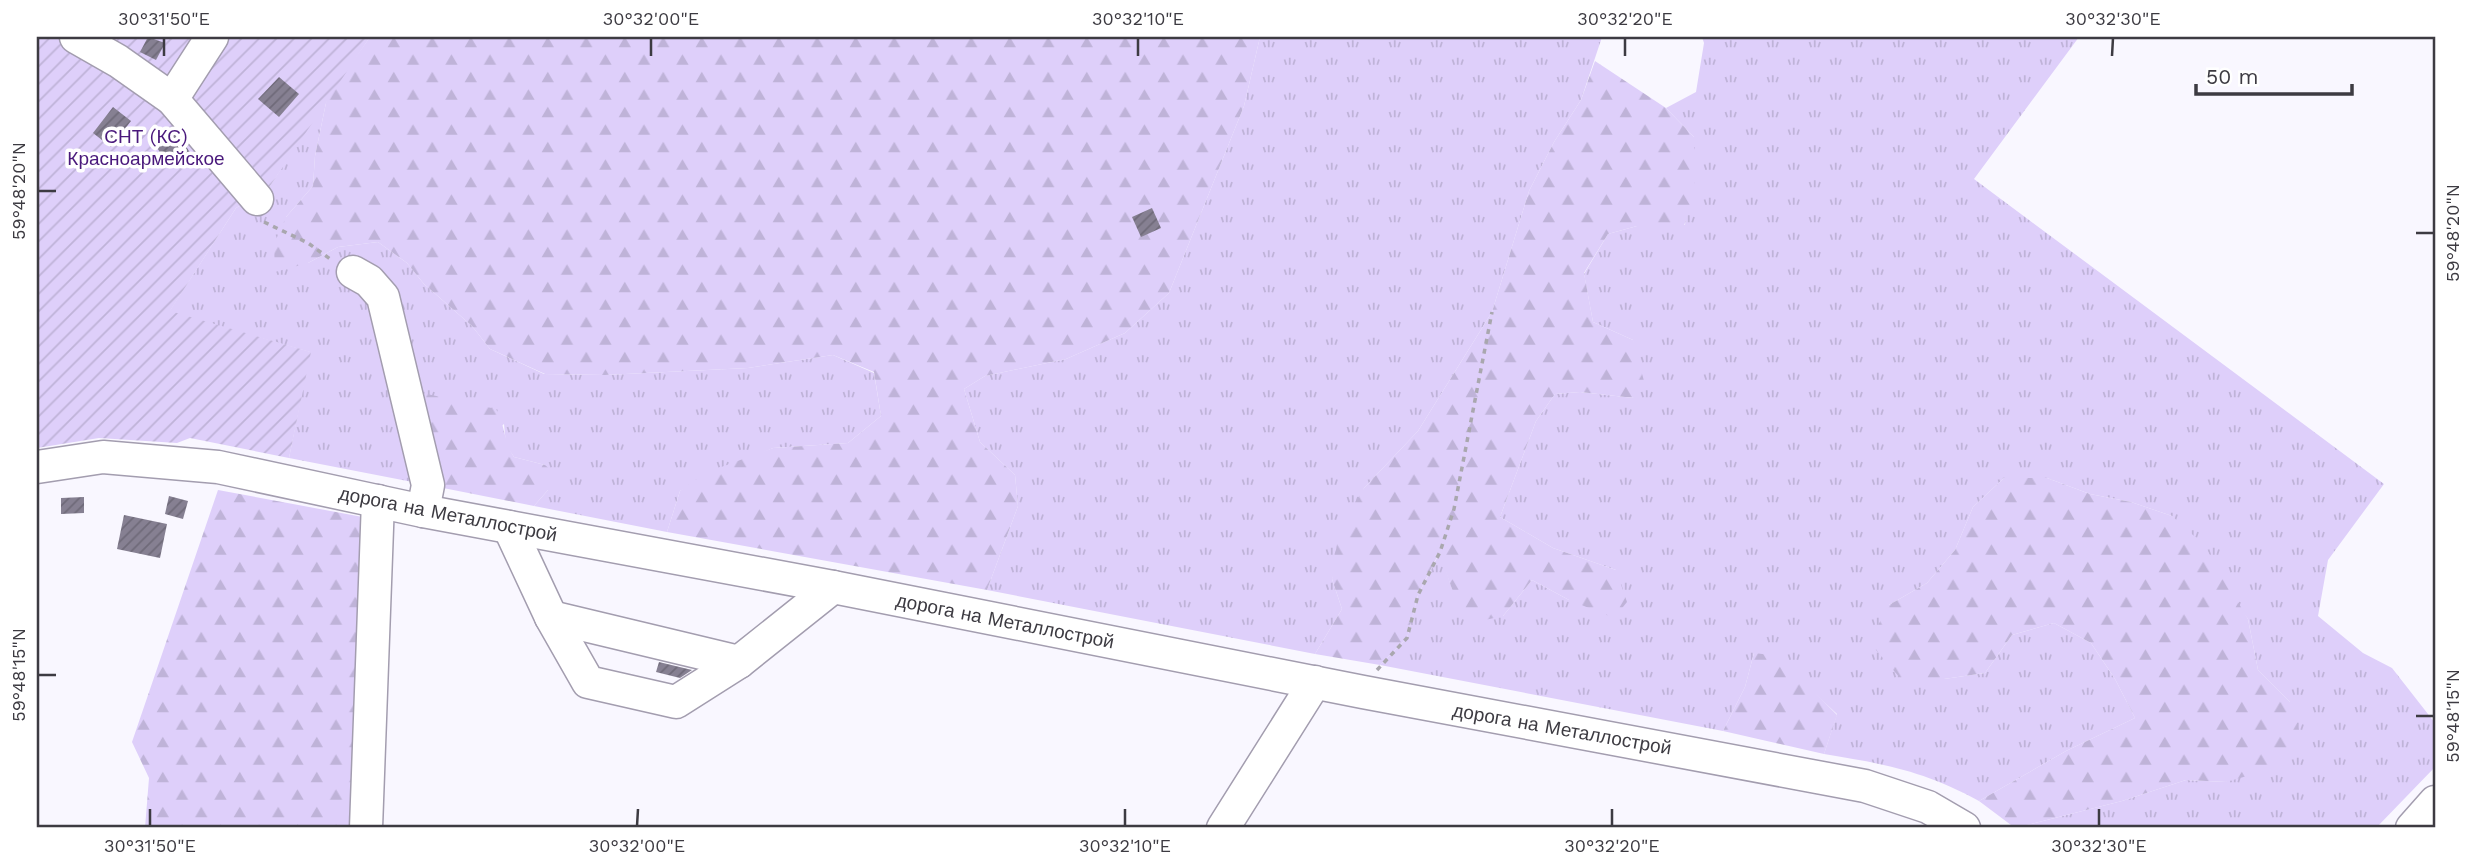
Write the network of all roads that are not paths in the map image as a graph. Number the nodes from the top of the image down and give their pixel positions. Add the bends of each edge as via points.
1 (76, 37) edge
2 (212, 37) edge
3 (172, 99) junction
4 (257, 198) road end
5 (353, 272) road end
6 (37, 467) edge
7 (378, 501) junction
8 (423, 511) junction
9 (509, 527) junction
10 (833, 587) junction
11 (551, 617) junction
12 (738, 662) junction
13 (1315, 682) junction
14 (2435, 802) edge
15 (366, 828) edge
16 (1223, 828) edge
17 (1964, 828) edge
18 (2412, 828) edge

1 - 3 street
2 - 3 street
3 - 4 street
5 - 8 street via 383,297 428,485
6 - 7 street, дорога на Металлострой via 103,457 136,458 218,467
7 - 8 street, дорога на Металлострой
7 - 15 street
8 - 9 street, дорога на Металлострой
9 - 10 street, дорога на Металлострой
9 - 11 street
10 - 12 street
10 - 13 street, дорога на Металлострой
11 - 12 street
11 - 12 street via 588,682 676,702
13 - 16 street
13 - 17 street, дорога на Металлострой via 1865,786 1928,807
14 - 18 street

